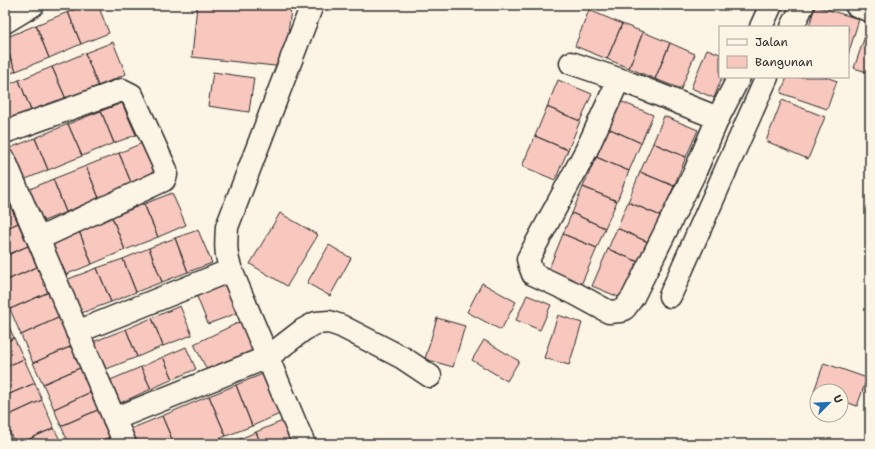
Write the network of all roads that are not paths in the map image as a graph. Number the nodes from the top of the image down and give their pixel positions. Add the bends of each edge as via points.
1 (33, 5) edge
2 (312, 5) edge
3 (771, 5) edge
4 (803, 5) edge
5 (5, 22) edge
6 (761, 26) edge
7 (792, 26) edge
8 (571, 63) dead end
9 (739, 78) edge
10 (767, 78) edge
11 (619, 79) junction
12 (718, 118) junction
13 (5, 132) edge
14 (5, 161) edge
15 (38, 239) junction
16 (231, 270) junction
17 (670, 296) dead end
18 (78, 332) junction
19 (268, 357) junction
20 (430, 376) dead end
21 (114, 418) junction
22 (307, 443) edge
23 (125, 444) edge

1 - 5 street
2 - 16 street via 227,227 227,260
3 - 6 street
4 - 7 street
8 - 11 street
9 - 12 street
10 - 17 street
11 - 12 street
11 - 12 street via 586,151 528,258 533,274 609,312 625,308 633,297 694,174
13 - 15 street via 122,90 132,95 166,170 164,180
14 - 15 street
15 - 18 street
16 - 18 street
16 - 19 street
18 - 21 street
19 - 20 street via 303,330 316,323 329,322 396,354
19 - 21 street
19 - 22 street
21 - 23 street

